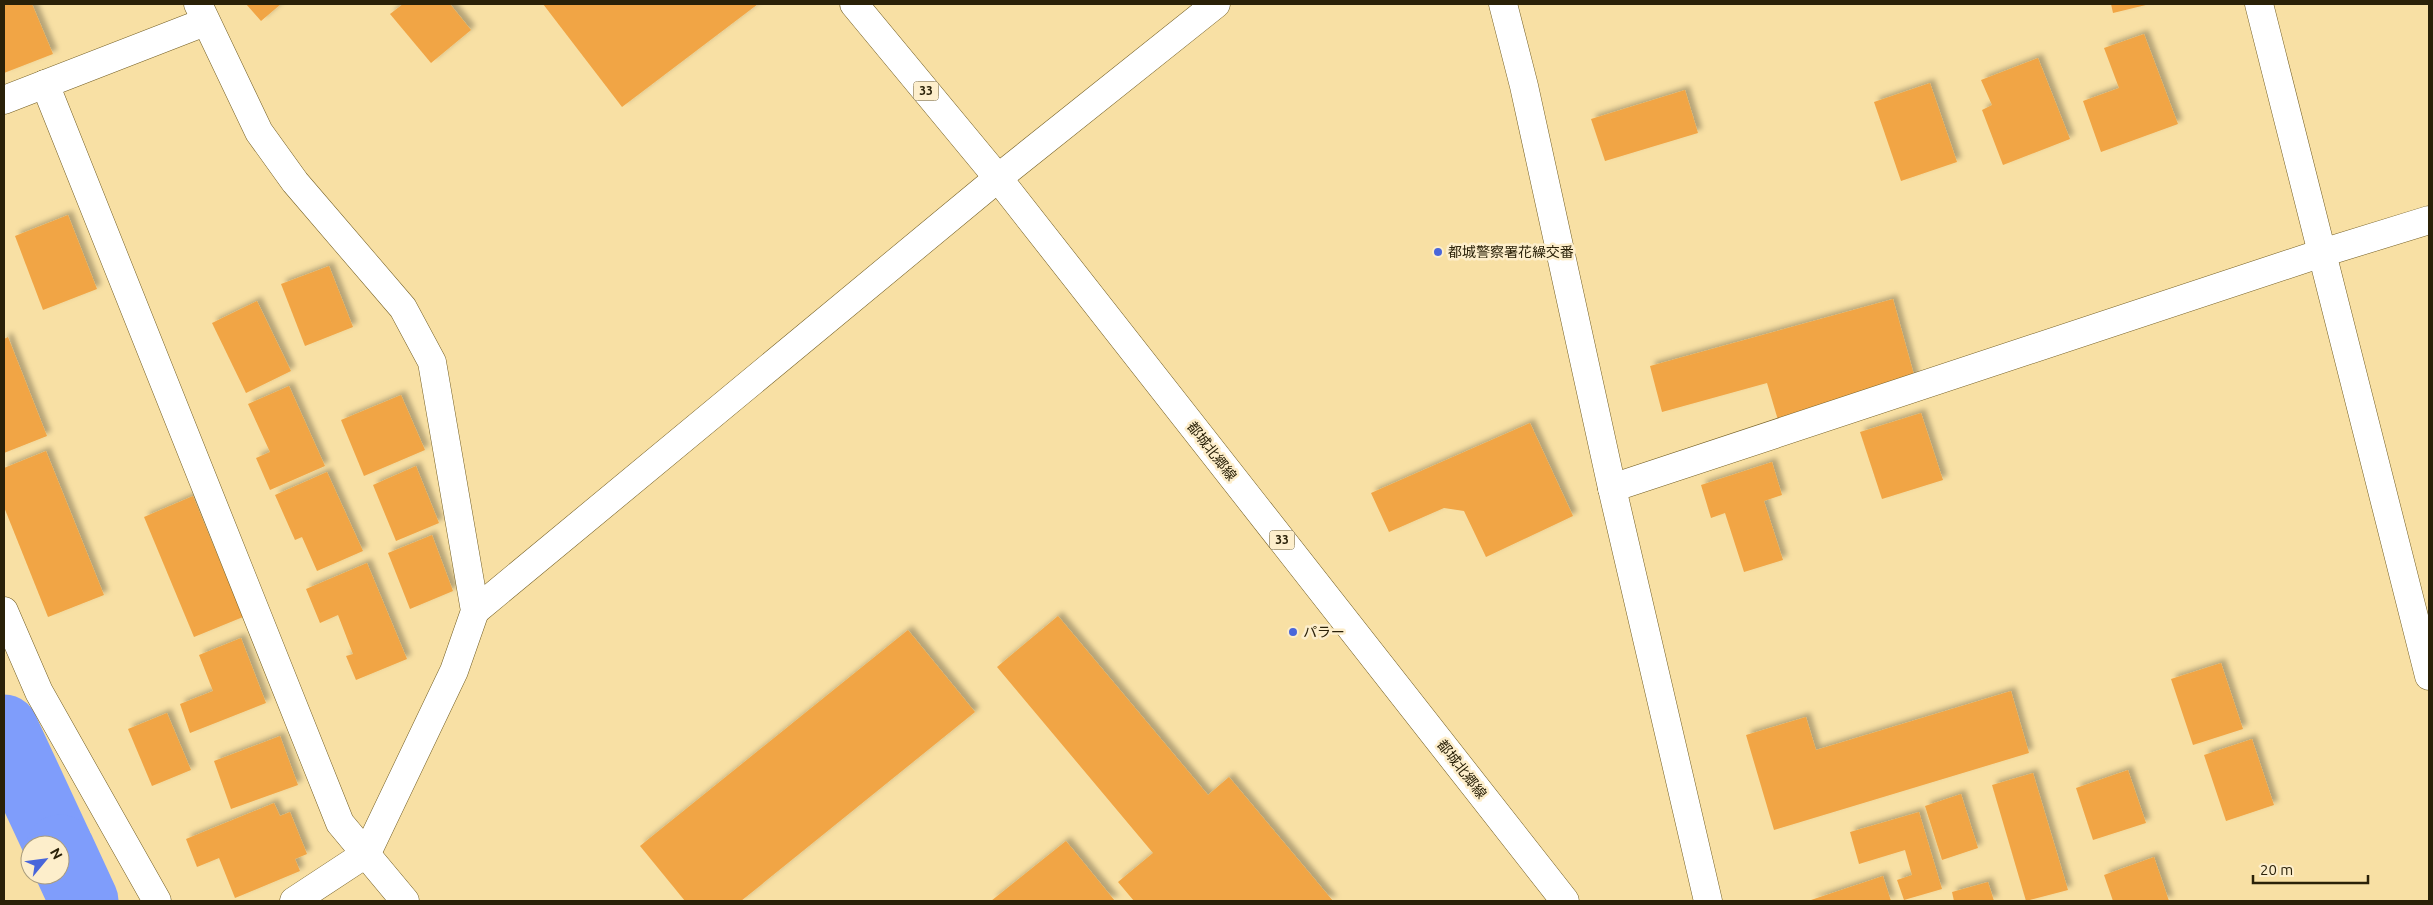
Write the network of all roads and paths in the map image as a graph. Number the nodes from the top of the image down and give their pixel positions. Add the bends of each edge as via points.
1 (854, 4) edge
2 (1216, 4) edge
3 (1503, 4) edge
4 (2259, 4) edge
5 (201, 13) edge
6 (45, 84) junction
7 (4, 100) edge
8 (998, 178) junction
9 (2429, 220) edge
10 (2322, 253) junction
11 (1612, 488) junction
12 (4, 611) edge
13 (475, 611) junction
14 (2429, 676) edge
15 (367, 853) junction
16 (157, 901) edge
17 (294, 901) edge
18 (405, 901) edge
19 (1565, 901) edge
20 (1708, 901) edge

1 - 8 street, 都城北郷線 / 33
2 - 8 street
3 - 11 street
4 - 10 street
5 - 6 street
5 - 13 street via 259,132 295,182 403,308 432,362
6 - 7 street
6 - 15 street via 340,824
8 - 13 street
8 - 19 street, 都城北郷線 / 33
9 - 10 street
10 - 11 street
10 - 14 street
11 - 20 street
12 - 16 street via 39,692
13 - 15 street via 454,671
15 - 17 street
15 - 18 street

